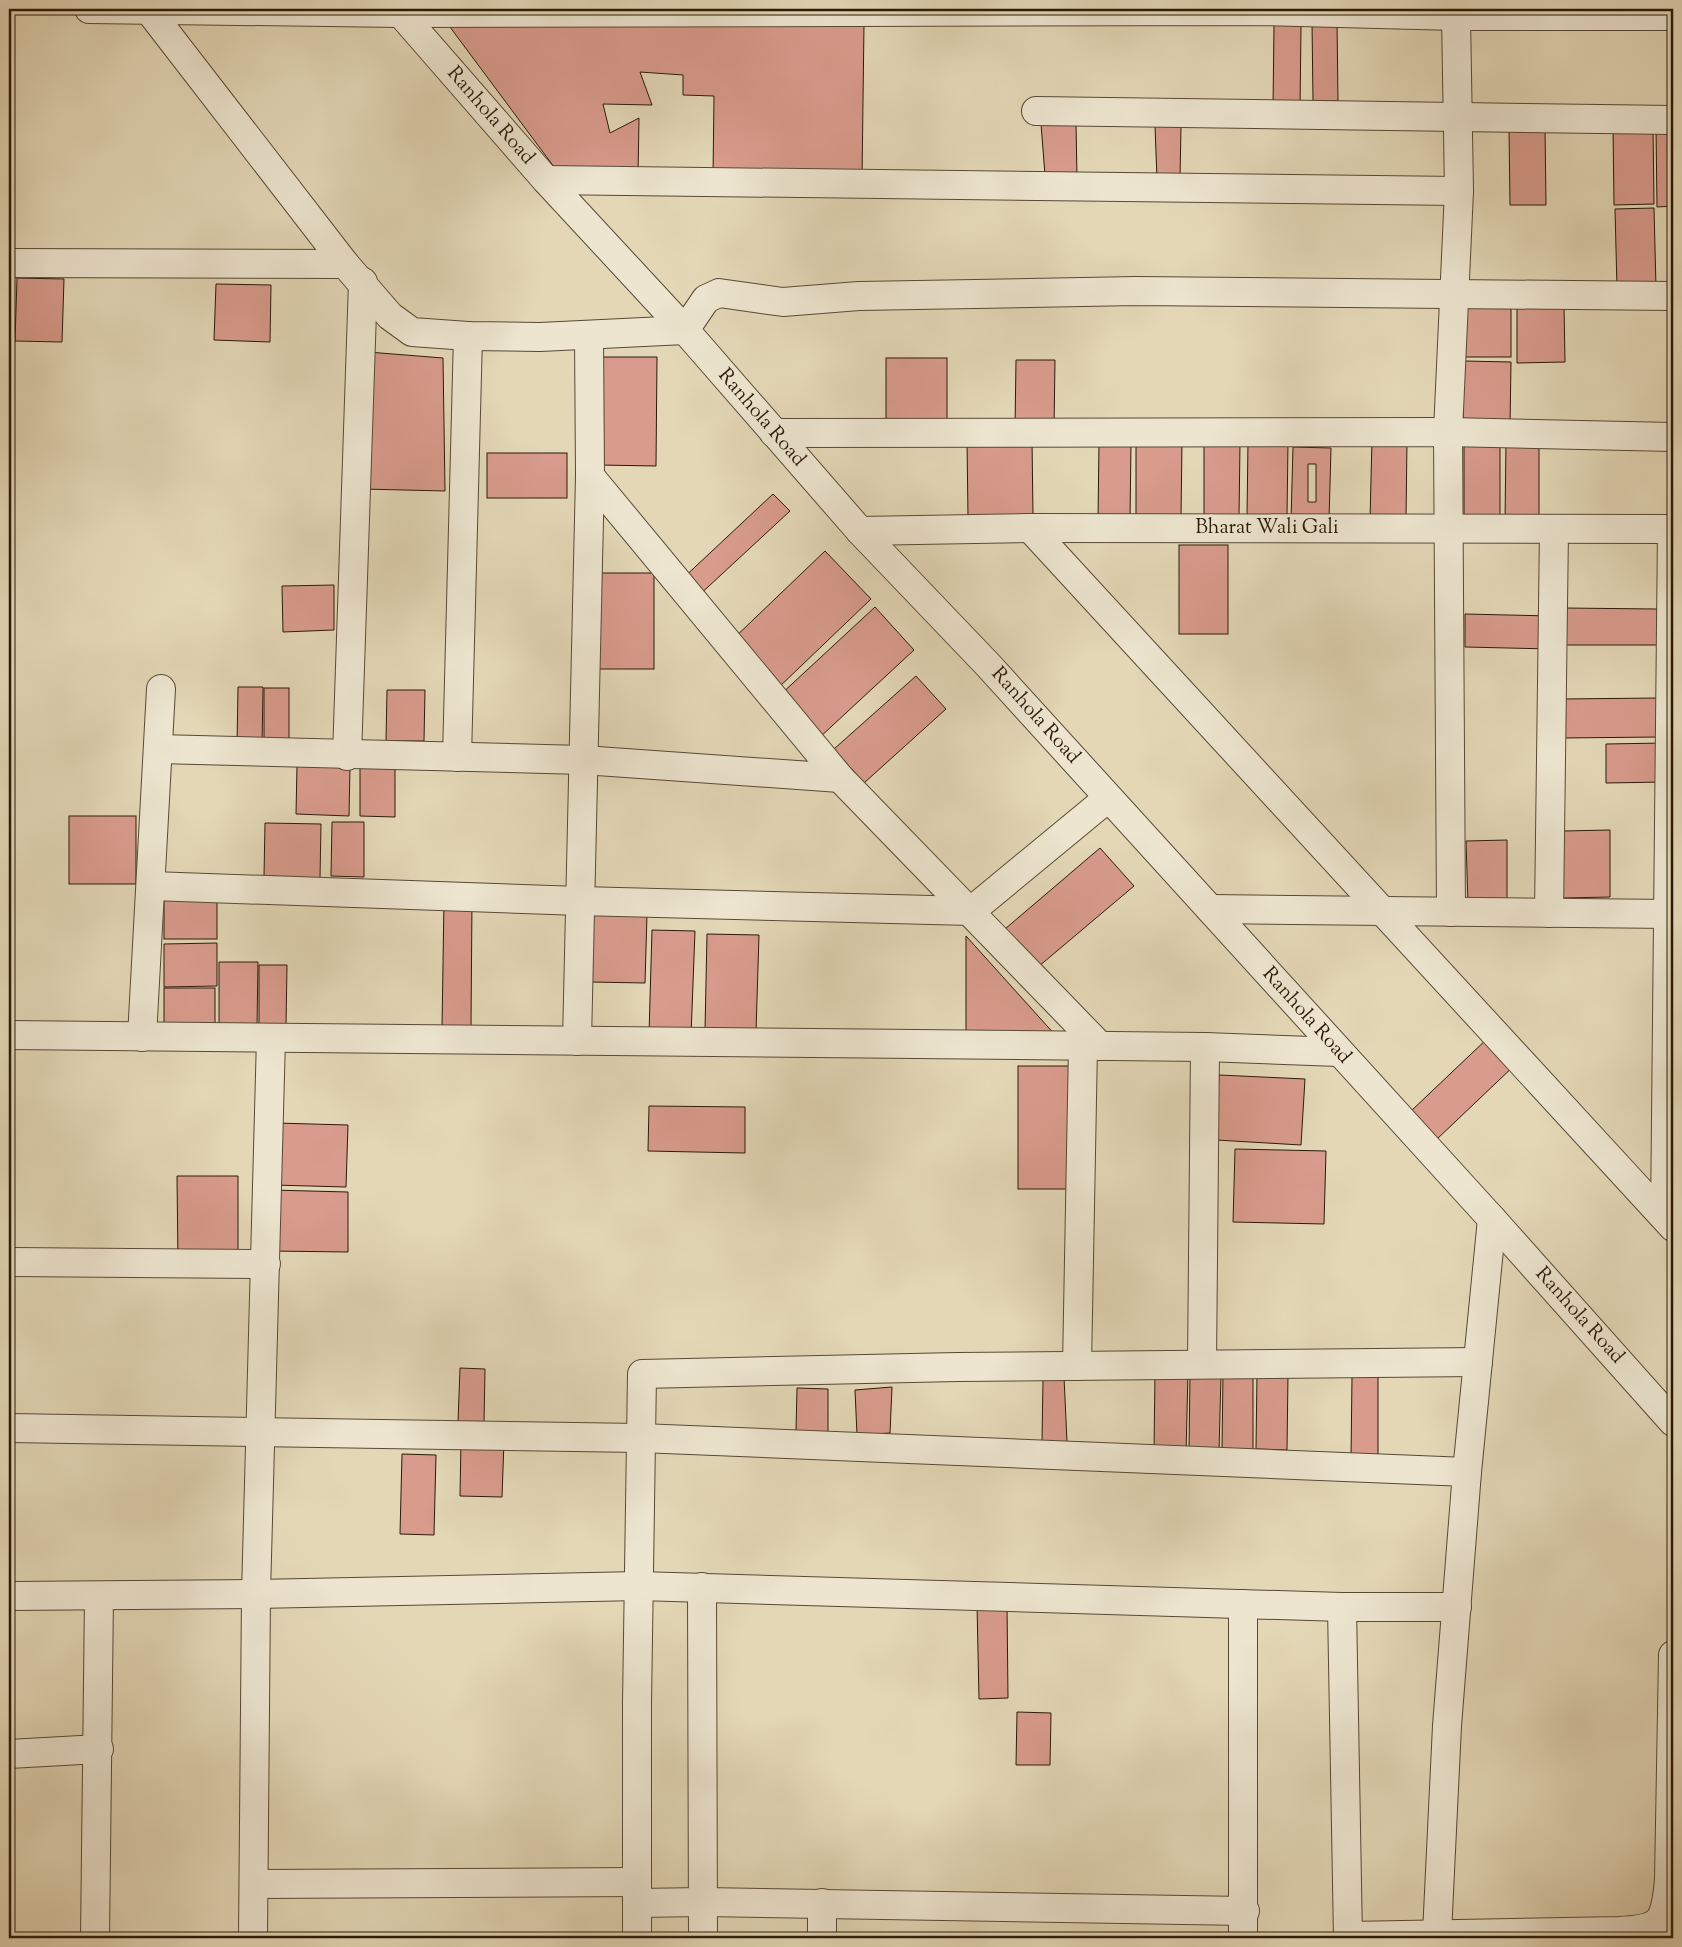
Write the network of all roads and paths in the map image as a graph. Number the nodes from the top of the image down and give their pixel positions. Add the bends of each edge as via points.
1 (89, 9) edge
2 (148, 9) edge
3 (399, 11) edge
4 (1456, 16) junction
5 (1673, 16) edge
6 (1036, 111) dead end
7 (1458, 118) junction
8 (1673, 120) edge
9 (546, 180) junction
10 (1459, 191) junction
11 (9, 262) edge
12 (354, 273) junction
13 (1453, 293) junction
14 (1673, 296) edge
15 (685, 330) junction
16 (589, 335) junction
17 (468, 336) junction
18 (1448, 432) junction
19 (774, 433) junction
20 (1673, 437) edge
21 (590, 476) junction
22 (1030, 528) junction
23 (1450, 528) junction
24 (1554, 529) junction
25 (1673, 529) edge
26 (860, 531) junction
27 (161, 689) dead end
28 (158, 749) junction
29 (347, 756) junction
30 (457, 757) junction
31 (583, 760) junction
32 (840, 778) junction
33 (1108, 798) junction
34 (152, 886) junction
35 (580, 901) junction
36 (1210, 909) junction
37 (1382, 910) junction
38 (971, 911) junction
39 (1451, 912) junction
40 (1549, 913) junction
41 (1671, 914) edge
42 (9, 1035) edge
43 (142, 1037) junction
44 (271, 1038) junction
45 (577, 1041) junction
46 (1092, 1046) junction
47 (1205, 1047) junction
48 (1338, 1052) junction
49 (1492, 1219) junction
50 (1669, 1222) edge
51 (9, 1262) edge
52 (266, 1264) junction
53 (1478, 1362) junction
54 (1202, 1364) junction
55 (1077, 1366) junction
56 (1673, 1422) edge
57 (9, 1428) edge
58 (261, 1433) junction
59 (640, 1438) junction
60 (1467, 1472) junction
61 (639, 1586) junction
62 (702, 1588) junction
63 (256, 1594) junction
64 (9, 1596) edge
65 (99, 1596) junction
66 (1244, 1604) junction
67 (1342, 1607) junction
68 (1457, 1607) junction
69 (1673, 1655) edge
70 (98, 1748) junction
71 (9, 1754) edge
72 (254, 1884) junction
73 (637, 1892) junction
74 (703, 1902) junction
75 (822, 1903) junction
76 (1244, 1911) junction
77 (1438, 1934) junction
78 (1348, 1937) edge
79 (95, 1938) edge
80 (253, 1938) edge
81 (638, 1938) edge
82 (703, 1938) edge
83 (822, 1938) edge
84 (1243, 1938) edge

1 - 2 street
2 - 3 street
2 - 12 street
3 - 4 street via 1262,11
3 - 9 street, Ranhola Road
4 - 5 street
4 - 7 street
6 - 7 street
7 - 8 street
7 - 10 street
9 - 10 street
9 - 15 street, Ranhola Road
10 - 13 street
11 - 12 street
12 - 17 street via 390,316 412,332
12 - 29 street
13 - 14 street
13 - 15 street via 1136,291 859,296 806,302 758,300 719,293 706,299
13 - 18 street
15 - 16 street
15 - 19 street, Ranhola Road
16 - 17 street
16 - 21 street
17 - 30 street
18 - 19 street
18 - 20 street
18 - 23 street
19 - 26 street, Ranhola Road
21 - 31 street
21 - 32 street
22 - 23 street, Bharat Wali Gali
22 - 26 street, Bharat Wali Gali
22 - 37 street
23 - 24 street, Bharat Wali Gali
23 - 39 street
24 - 25 street, Bharat Wali Gali
24 - 40 street
25 - 41 street
26 - 33 street, Ranhola Road via 989,666
27 - 28 street
28 - 29 street
28 - 34 street
29 - 30 street
30 - 31 street
31 - 32 street
31 - 35 street
32 - 38 street
33 - 36 street, Ranhola Road
33 - 38 street
34 - 35 street
34 - 43 street
35 - 38 street
35 - 45 street
36 - 37 street
36 - 48 street, Ranhola Road
37 - 39 street
37 - 50 street
38 - 46 street
39 - 40 street
40 - 41 street
41 - 50 street
42 - 43 street
43 - 44 street
44 - 45 street
44 - 52 street
45 - 46 street
46 - 47 street
46 - 55 street
47 - 48 street
47 - 54 street
48 - 49 street, Ranhola Road
49 - 53 street
49 - 56 street, Ranhola Road
51 - 52 street
52 - 58 street
53 - 54 street
53 - 60 street
54 - 55 street
55 - 59 street via 642,1374
57 - 58 street
58 - 59 street
58 - 63 street
59 - 60 street
59 - 61 street
60 - 68 street
61 - 62 street
61 - 63 street
61 - 73 street
62 - 66 street
62 - 74 street
63 - 65 street
63 - 72 street
64 - 65 street
65 - 70 street
66 - 67 street
66 - 76 street
67 - 68 street
67 - 78 street
68 - 77 street via 1447,1726
69 - 77 street via 1669,1880 1666,1905 1658,1923 1646,1929
70 - 71 street
70 - 79 street
72 - 73 street
72 - 80 street
73 - 74 street
73 - 81 street
74 - 75 street
74 - 82 street
75 - 76 street
75 - 83 street
76 - 84 street
77 - 78 street

